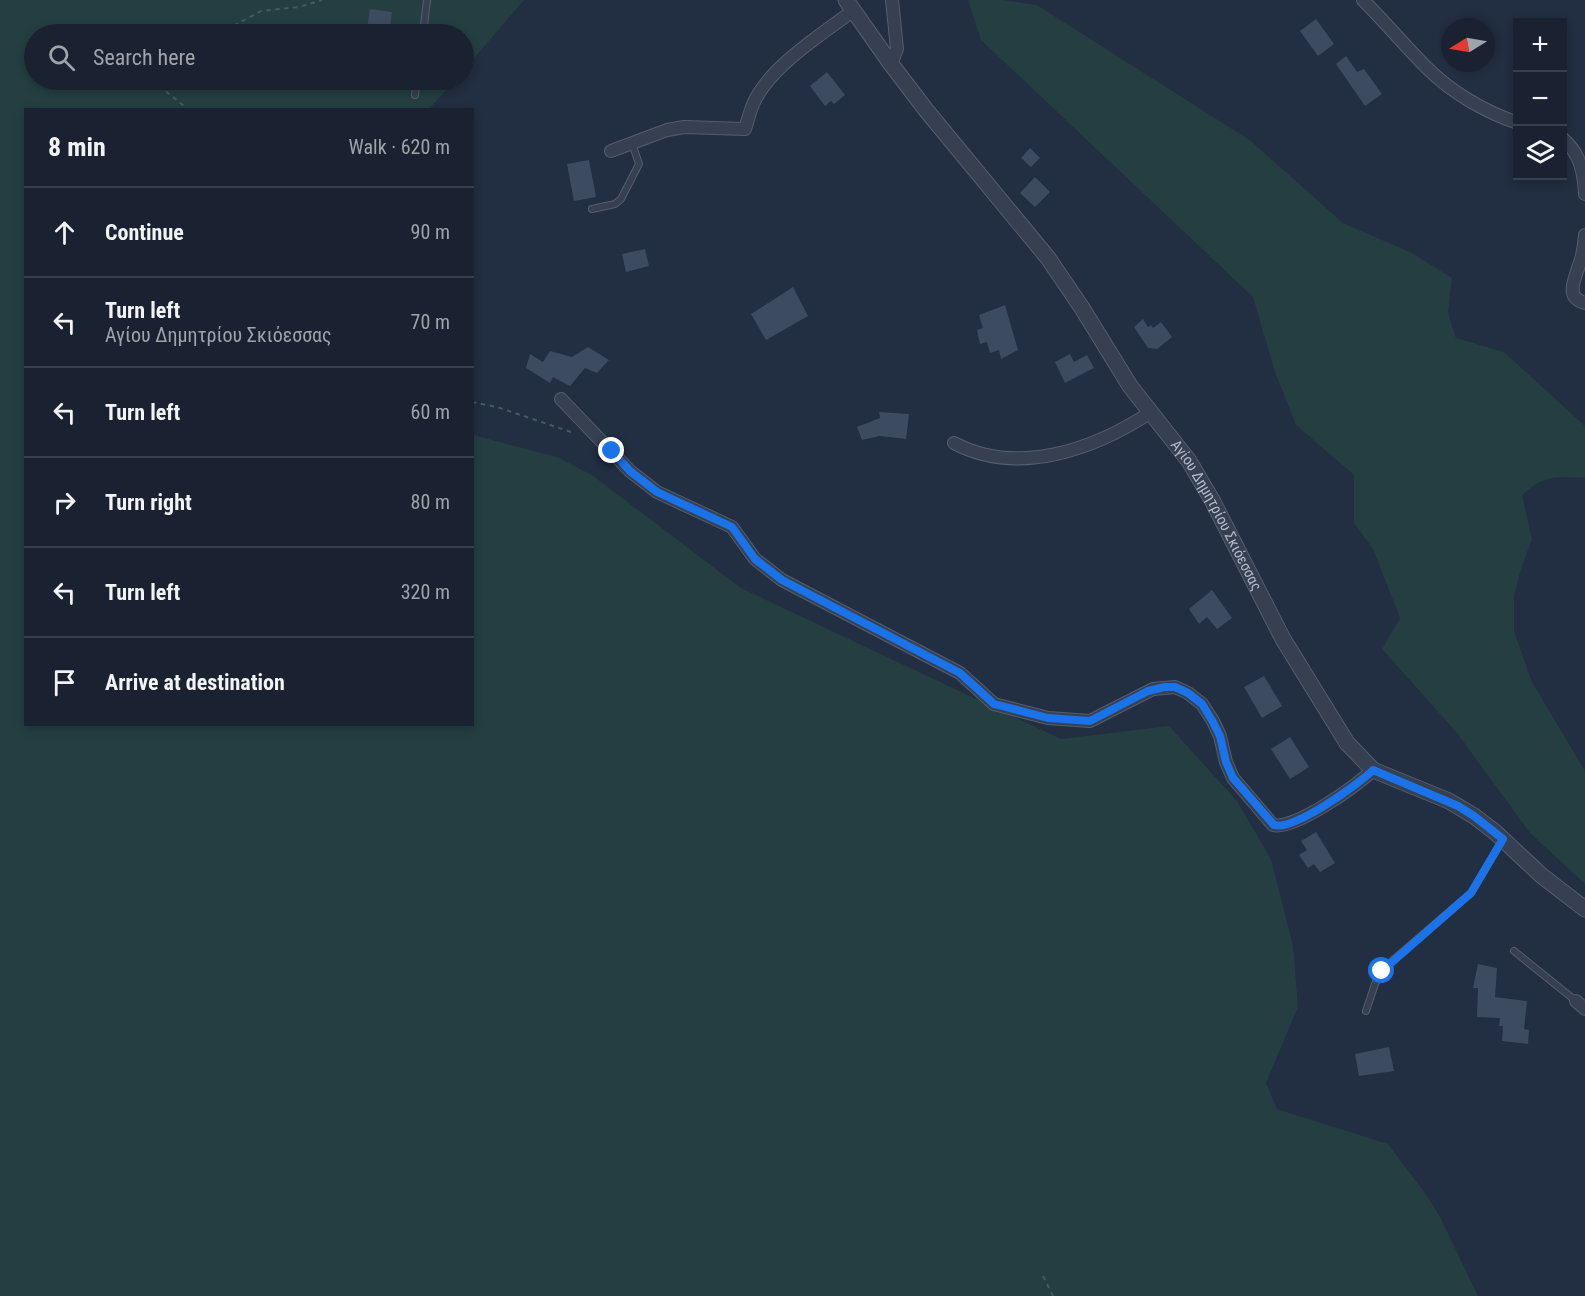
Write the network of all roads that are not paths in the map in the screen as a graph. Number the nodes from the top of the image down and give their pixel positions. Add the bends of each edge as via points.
1 (426, 0) edge
2 (892, 0) edge
3 (1363, 0) edge
4 (850, 5) edge
5 (424, 24) edge
6 (891, 64) junction
7 (416, 90) edge
8 (415, 95) dead end
9 (1513, 121) edge
10 (1567, 142) edge
11 (632, 143) junction
12 (611, 151) dead end
13 (1585, 194) edge
14 (591, 209) dead end
15 (1585, 236) edge
16 (1585, 303) edge
17 (561, 399) dead end
18 (1151, 412) junction
19 (954, 443) dead end
20 (1373, 770) junction
21 (1503, 839) junction
22 (1585, 909) edge
23 (1515, 951) dead end
24 (1580, 1005) edge
25 (1366, 1011) dead end

1 - 5 lane
2 - 6 street via 897,49
3 - 9 street via 1434,74 1473,101
4 - 6 street, Αγίου Δημητρίου Σκιόεσσας
4 - 11 street via 790,58 760,91 745,129 667,129
6 - 18 street, Αγίου Δημητρίου Σκιόεσσας via 1048,258 1122,375
7 - 8 lane
10 - 13 street via 1581,165
11 - 12 street
11 - 14 lane via 639,164 621,200
15 - 16 street via 1571,286 1575,297
17 - 20 street via 630,471 657,492 732,527 755,559 782,580 960,673 994,704 1048,718 1090,721 1148,691 1165,687 1183,690 1202,704 1213,722 1235,782 1277,826 1331,802
18 - 19 street via 1098,441 1039,456 988,455
18 - 20 street, Αγίου Δημητρίου Σκιόεσσας via 1197,474 1328,716
20 - 21 street, Αγίου Δημητρίου Σκιόεσσας via 1458,806
21 - 22 street, Αγίου Δημητρίου Σκιόεσσας
21 - 25 lane via 1471,893 1385,968
23 - 24 lane

